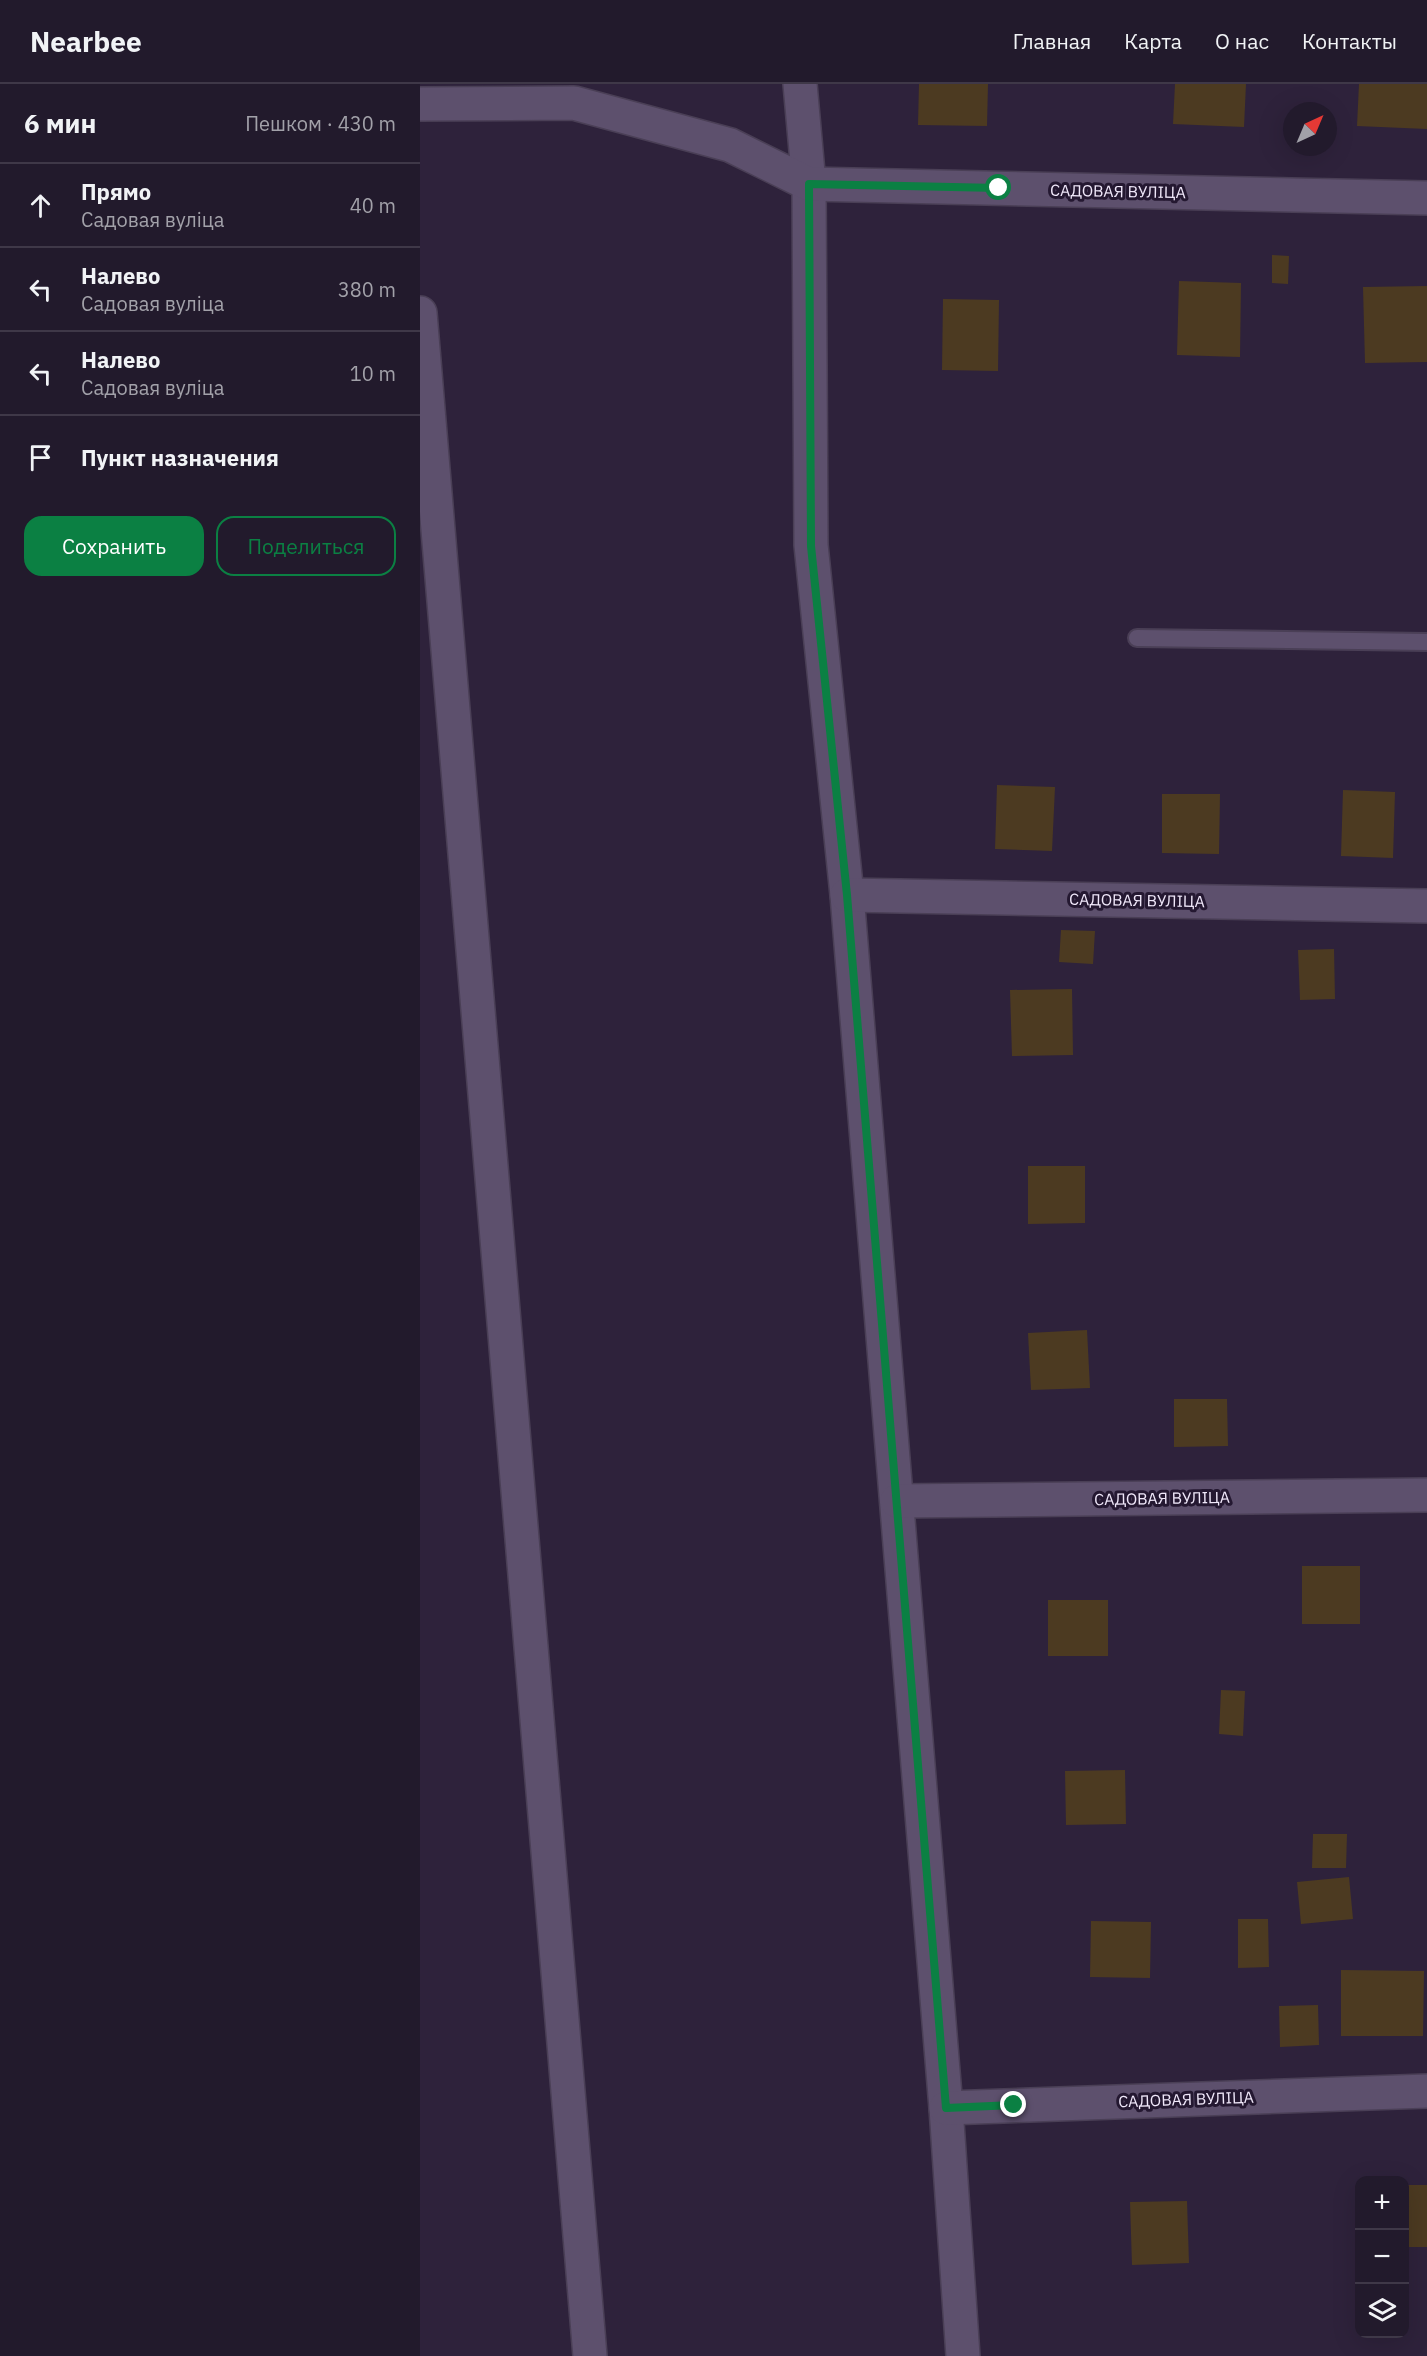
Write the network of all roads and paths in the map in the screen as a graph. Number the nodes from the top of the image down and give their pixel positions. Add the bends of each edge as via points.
1 (800, 84) edge
2 (420, 104) edge
3 (809, 184) junction
4 (1427, 198) edge
5 (420, 313) edge
6 (1137, 638) dead end
7 (1427, 642) edge
8 (847, 895) junction
9 (1427, 906) edge
10 (1427, 1495) edge
11 (897, 1501) junction
12 (1427, 2091) edge
13 (946, 2108) junction
14 (590, 2356) edge
15 (963, 2356) edge

1 - 3 street
2 - 3 street via 574,103 730,145
3 - 4 street, САДОВАЯ ВУЛІЦА
3 - 8 street via 811,546
5 - 14 street
6 - 7 lane
8 - 9 street, САДОВАЯ ВУЛІЦА
8 - 11 street
10 - 11 street, САДОВАЯ ВУЛІЦА
11 - 13 street
12 - 13 street, САДОВАЯ ВУЛІЦА
13 - 15 street

